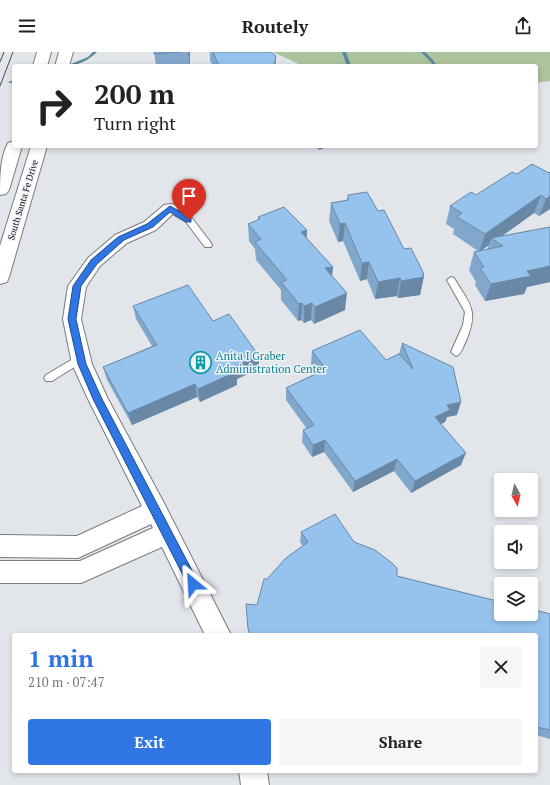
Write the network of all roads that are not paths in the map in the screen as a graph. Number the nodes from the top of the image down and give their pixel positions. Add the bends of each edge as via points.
1 (44, 52) edge
2 (66, 52) edge
3 (41, 64) edge
4 (63, 64) edge
5 (13, 148) edge
6 (38, 148) edge
7 (0, 190) edge
8 (170, 209) joint
9 (208, 245) dead end
10 (0, 277) edge
11 (451, 280) dead end
12 (456, 352) dead end
13 (81, 358) junction
14 (49, 378) dead end
15 (156, 510) junction
16 (167, 533) junction
17 (0, 546) edge
18 (0, 572) edge
19 (217, 633) edge
20 (253, 773) edge
21 (255, 785) edge

1 - 3 highway
2 - 4 highway
5 - 7 highway
6 - 10 highway, South Santa Fe Drive
8 - 9 lane via 189,220
8 - 13 street via 150,226 121,239 94,262 77,286 72,319
11 - 12 lane via 469,312 468,325
13 - 14 lane
13 - 15 street via 98,399
15 - 16 street
15 - 17 street via 78,547
16 - 18 street via 82,572
16 - 19 street
20 - 21 street

